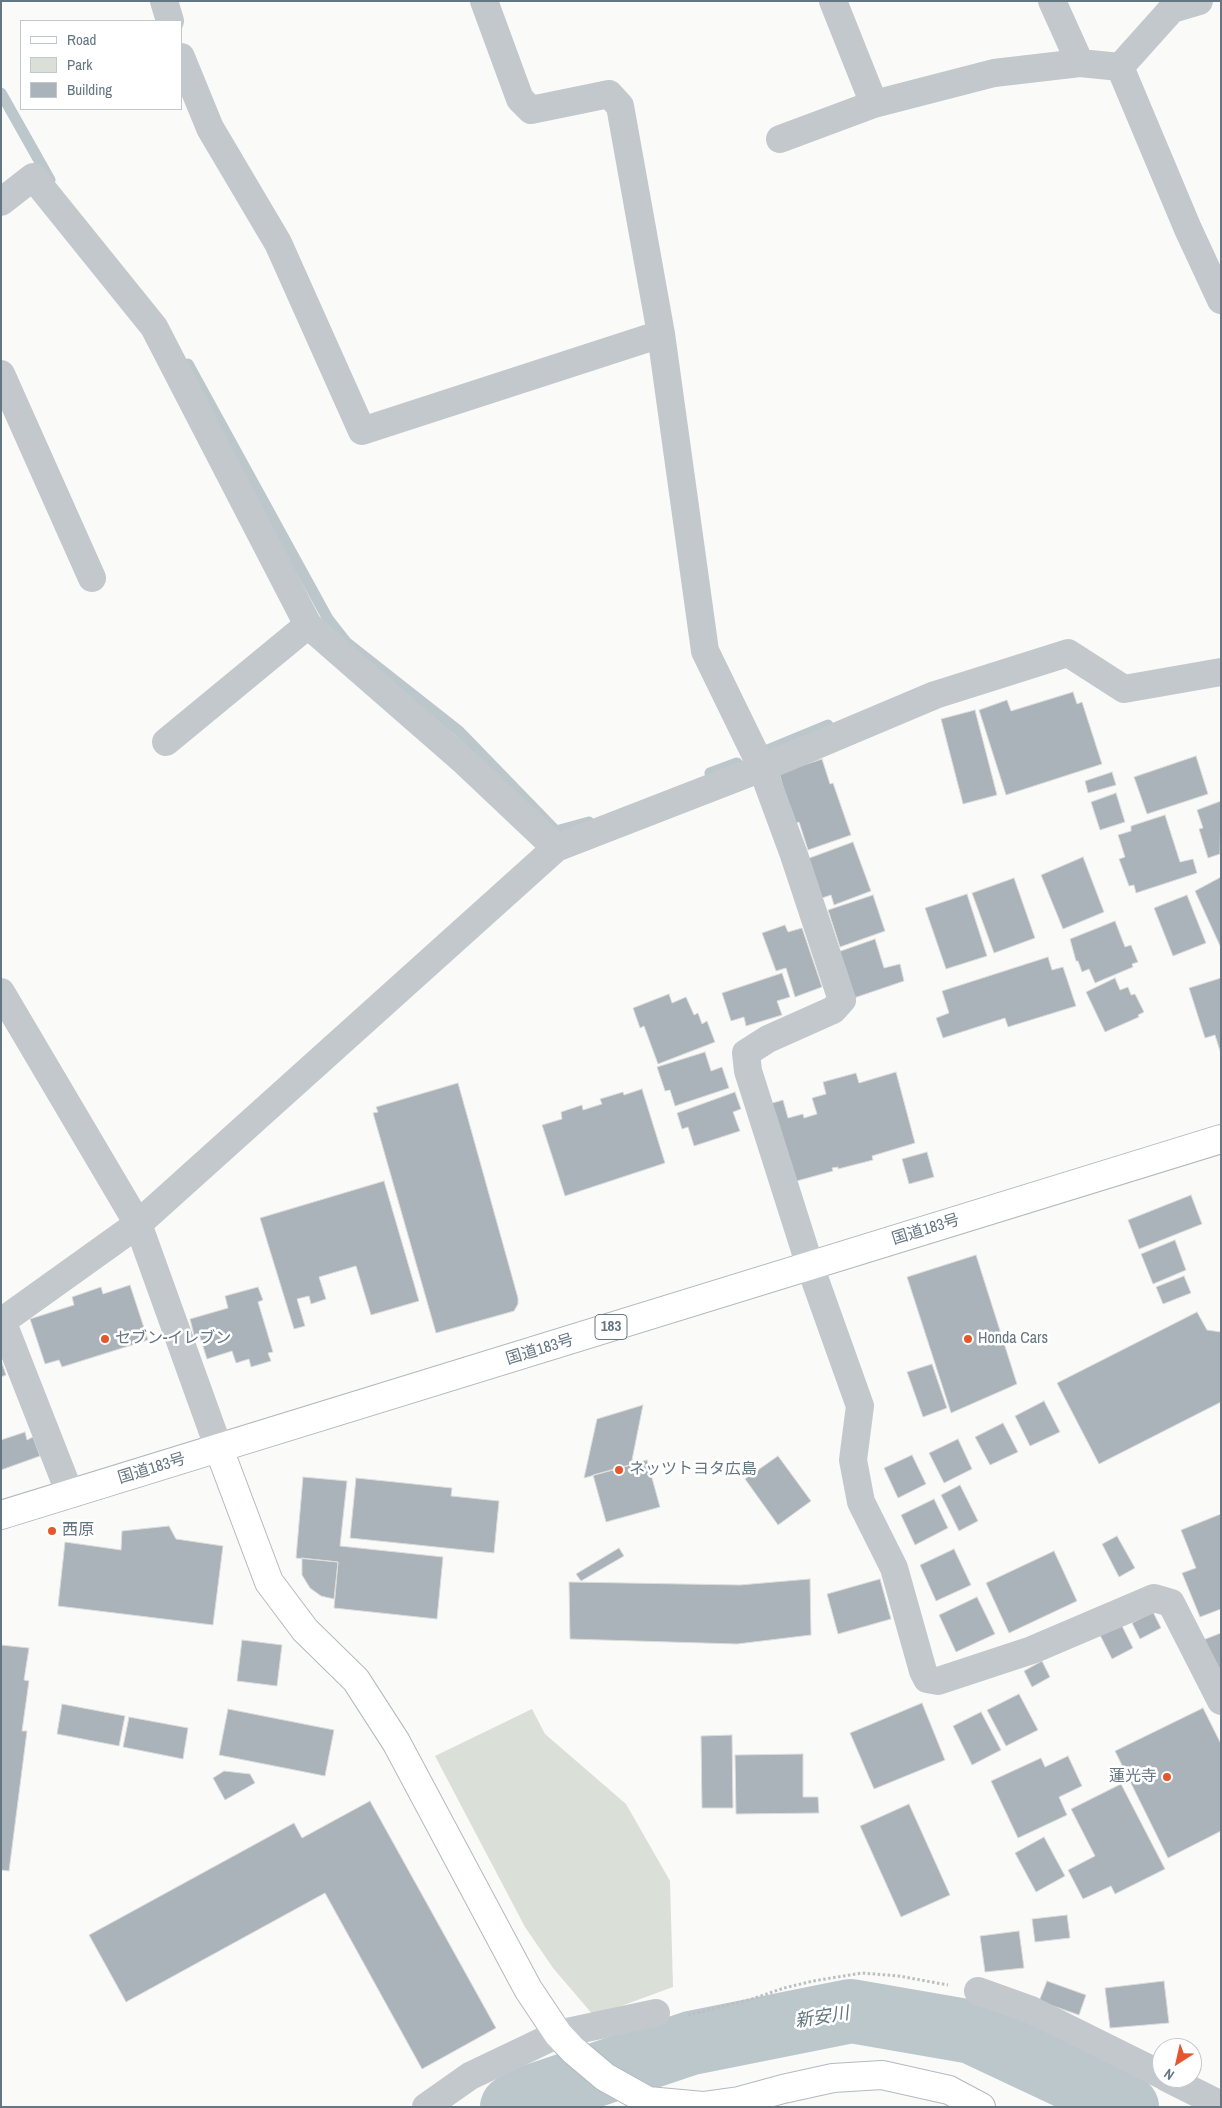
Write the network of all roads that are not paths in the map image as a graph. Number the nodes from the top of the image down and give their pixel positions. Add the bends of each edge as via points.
1 (164, 1) edge
2 (484, 1) edge
3 (834, 1) edge
4 (1052, 1) edge
5 (1199, 1) edge
6 (170, 20) edge
7 (182, 59) edge
8 (1080, 62) junction
9 (1120, 67) junction
10 (874, 104) junction
11 (780, 139) dead end
12 (1, 202) edge
13 (1221, 300) edge
14 (661, 334) junction
15 (1, 374) edge
16 (92, 578) dead end
17 (308, 625) junction
18 (1221, 672) edge
19 (166, 742) dead end
20 (762, 768) junction
21 (556, 848) junction
22 (1, 992) edge
23 (1221, 1139) edge
24 (138, 1224) junction
25 (810, 1266) junction
26 (2, 1322) edge
27 (219, 1449) junction
28 (70, 1494) junction
29 (1, 1515) edge
30 (1221, 1701) edge
31 (978, 1991) road end
32 (656, 2013) road end
33 (565, 2042) junction
34 (1152, 2070) edge
35 (1187, 2088) edge
36 (643, 2101) edge
37 (1221, 2105) edge
38 (426, 2107) edge
39 (981, 2107) edge

1 - 6 street
2 - 14 street via 520,100 531,110 609,94 620,106
3 - 10 street
4 - 8 street
5 - 9 street via 1172,9
7 - 14 street via 210,128 278,243 362,431
8 - 9 street
8 - 10 street via 994,74
9 - 13 street
10 - 11 street
12 - 17 street via 33,177 154,327
14 - 20 street via 705,651
15 - 16 street
17 - 19 street
17 - 21 street via 465,762
18 - 20 street via 1124,689 1068,653 935,695
20 - 21 street
20 - 25 street via 842,1000 834,1010 768,1039 746,1053 748,1070
21 - 24 street
22 - 24 street
23 - 25 main road, 国道183号 / 183
24 - 26 street
24 - 27 street
25 - 27 main road, 国道183号 / 183
25 - 30 street via 860,1406 853,1460 861,1502 894,1568 928,1679 938,1681 1032,1650 1154,1598 1171,1604
26 - 28 street
27 - 28 main road, 国道183号 / 183
27 - 33 main road via 269,1582 305,1630 356,1680 396,1742 528,1989
28 - 29 main road, 国道183号 / 183
31 - 34 street via 1032,2010
32 - 33 street
33 - 36 main road via 604,2077
33 - 38 street via 470,2076
35 - 37 street
36 - 39 main road via 702,2106 739,2102 783,2088 832,2078 882,2075 949,2090

